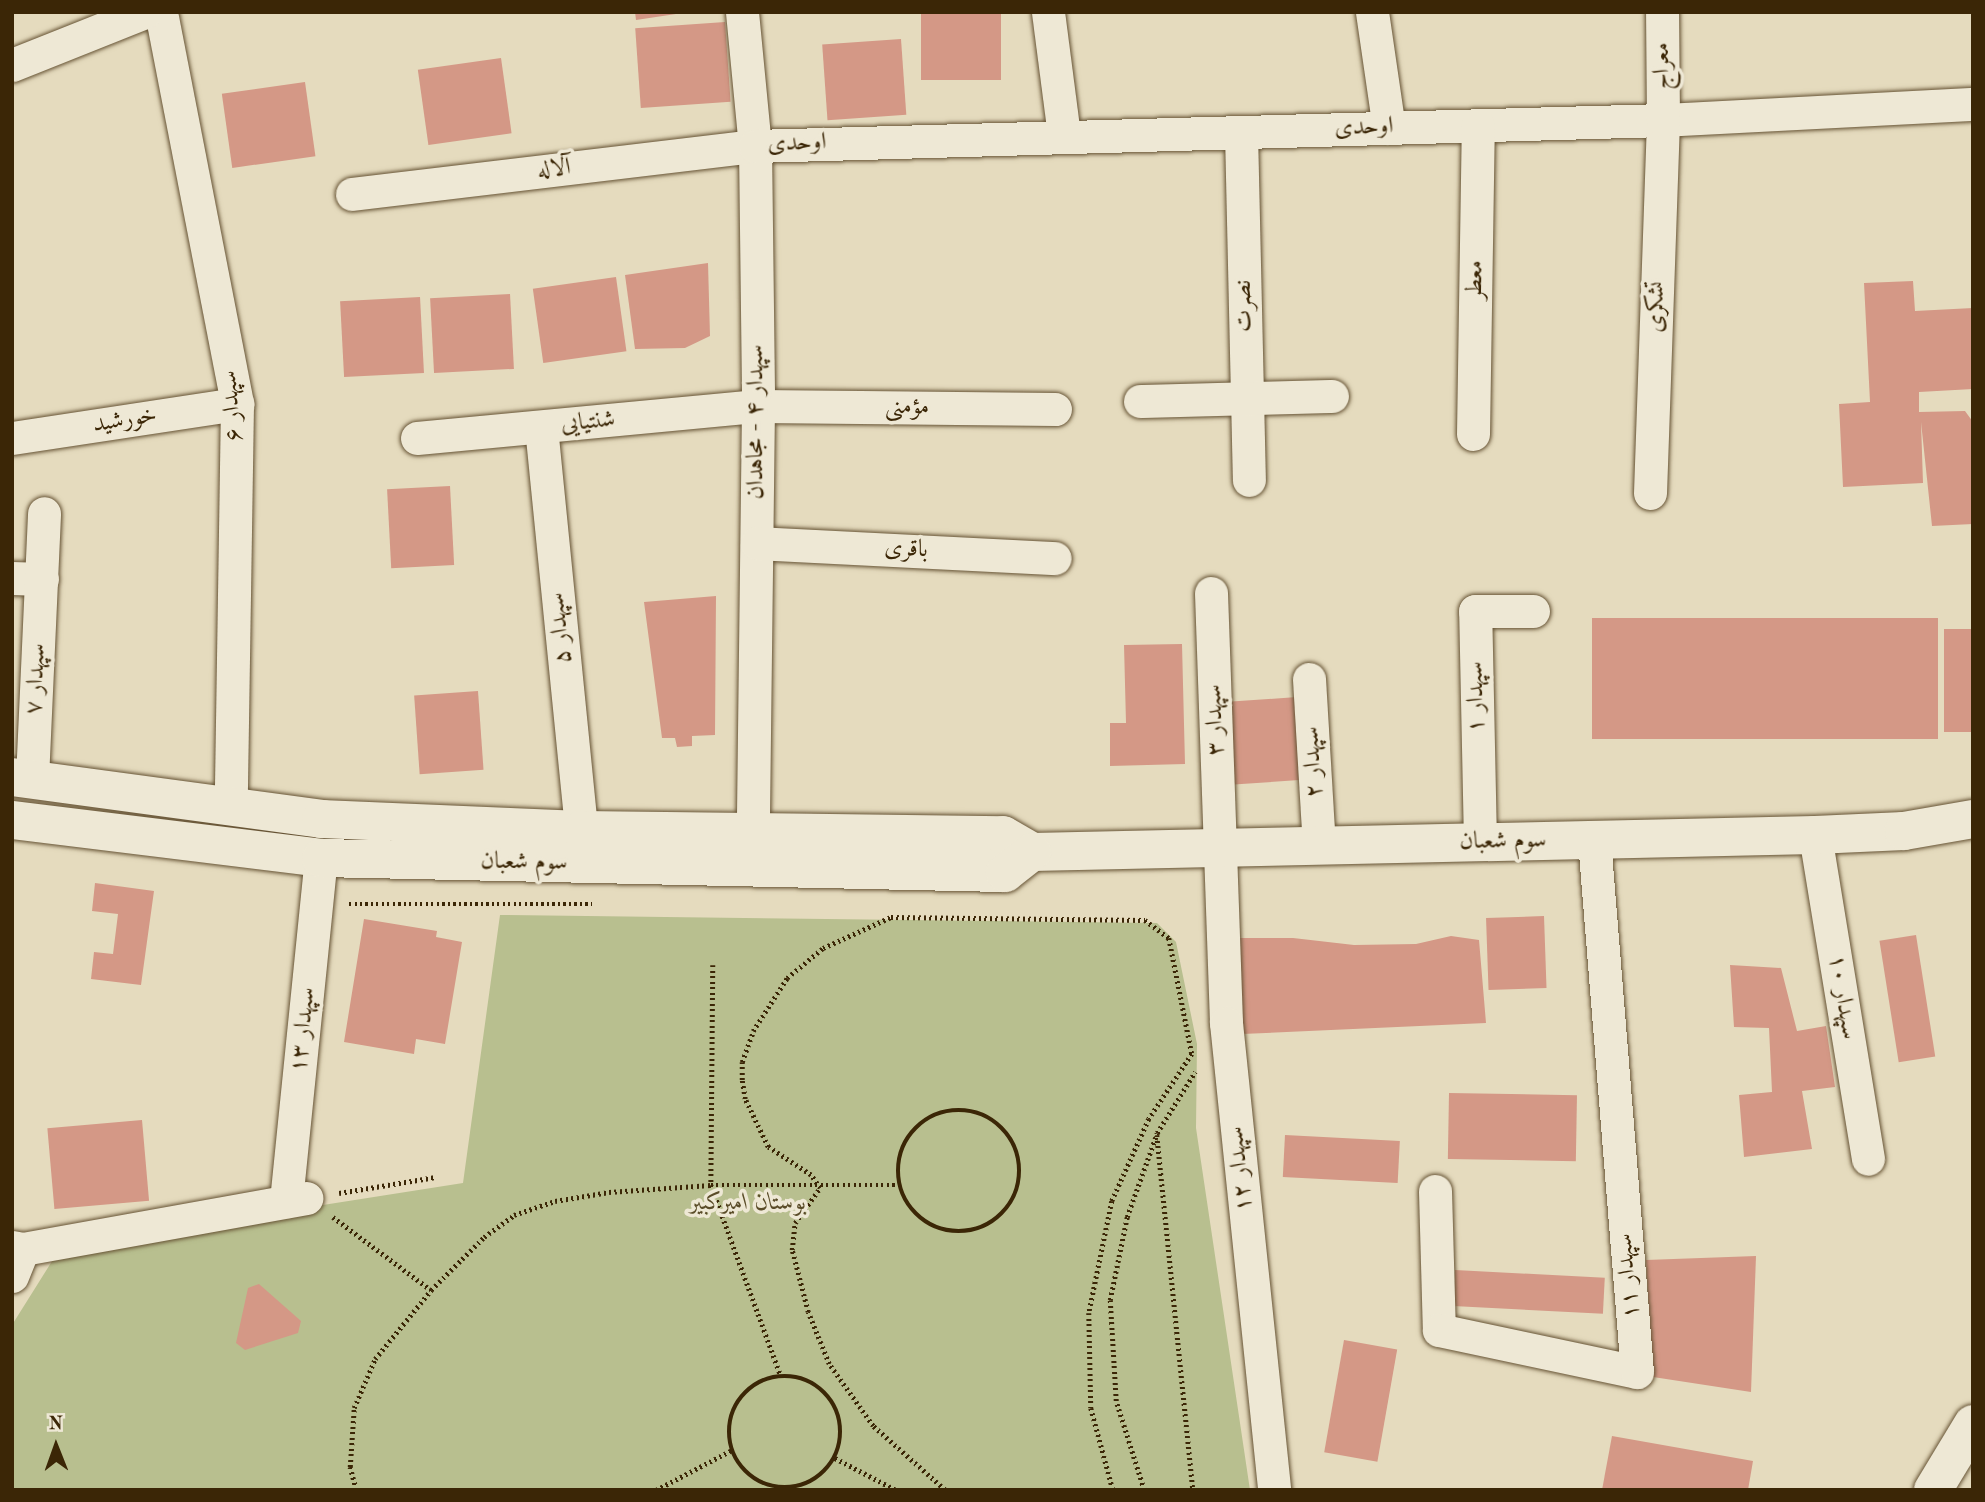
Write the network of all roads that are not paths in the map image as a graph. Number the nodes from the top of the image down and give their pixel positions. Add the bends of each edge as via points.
1 (145, 12) edge
2 (161, 12) edge
3 (741, 12) edge
4 (1048, 12) edge
5 (1372, 12) edge
6 (1662, 12) edge
7 (12, 65) edge
8 (1973, 104) edge
9 (1663, 120) junction
10 (1478, 125) junction
11 (1389, 128) junction
12 (1241, 131) junction
13 (1064, 136) junction
14 (755, 146) junction
15 (352, 194) dead end
16 (1332, 396) dead end
17 (1247, 398) junction
18 (1140, 401) dead end
19 (237, 404) junction
20 (758, 406) junction
21 (1055, 409) dead end
22 (541, 427) junction
23 (1473, 434) dead end
24 (12, 438) edge
25 (417, 438) dead end
26 (1248, 480) dead end
27 (1650, 494) dead end
28 (44, 513) dead end
29 (757, 543) junction
30 (1055, 558) dead end
31 (27, 578) edge
32 (1212, 593) dead end
33 (1533, 611) dead end
34 (1310, 679) dead end
35 (22, 778) edge
36 (231, 806) junction
37 (1973, 819) edge
38 (12, 820) edge
39 (581, 830) junction
40 (1904, 831) junction
41 (753, 833) junction
42 (1815, 835) junction
43 (1594, 840) junction
44 (1480, 842) junction
45 (1973, 844) edge
46 (1319, 846) junction
47 (1220, 848) junction
48 (1032, 852) junction
49 (321, 858) junction
50 (1868, 1159) dead end
51 (1435, 1191) dead end
52 (16, 1257) edge
53 (1973, 1424) edge
54 (1274, 1490) edge
55 (1933, 1490) edge

1 - 7 street
2 - 19 street, سپهدار ۶
3 - 14 street, سپهدار ۴ - مجاهدان
4 - 13 street
5 - 11 street
6 - 9 street, معراج
8 - 9 street, اوحدی
9 - 10 street, اوحدی
9 - 27 street, تشکری
10 - 11 street, اوحدی
10 - 23 street, معطر
11 - 12 street, اوحدی
12 - 13 street, اوحدی
12 - 17 street, نصرت
13 - 14 street, اوحدی
14 - 15 street, آلاله
14 - 20 street, سپهدار ۴ - مجاهدان
16 - 17 street
17 - 18 street
17 - 26 street, نصرت
19 - 24 street, خورشید
19 - 36 street, سپهدار ۶
20 - 21 street, مؤمنی
20 - 22 street, شنتیایی
20 - 29 street, سپهدار ۴ - مجاهدان
22 - 25 street, شنتیایی
22 - 39 street, سپهدار ۵
28 - 31 street, سپهدار ۷
29 - 30 street, باقری
29 - 41 street, سپهدار ۴ - مجاهدان
31 - 35 street, سپهدار ۷
32 - 47 street, سپهدار ۳
33 - 44 street, سپهدار ۱ via 1475,611
34 - 46 street, سپهدار ۲
35 - 36 street, سوم شعبان
36 - 39 street, سوم شعبان via 321,819
37 - 40 street, سوم شعبان
38 - 49 street, سوم شعبان
39 - 41 street, سوم شعبان
40 - 42 street, سوم شعبان
40 - 45 street
41 - 48 street, سوم شعبان via 1003,835
42 - 43 street, سوم شعبان
42 - 50 street, سپهدار ۱۰
43 - 44 street, سوم شعبان
43 - 51 street, سپهدار ۱۱ via 1637,1372 1439,1330
44 - 46 street, سوم شعبان
46 - 47 street, سوم شعبان
47 - 48 street, سوم شعبان
47 - 54 street, سپهدار ۱۲ via 1226,1023
48 - 49 street, سوم شعبان via 1005,873
49 - 52 street, سپهدار ۱۳ via 296,1200
53 - 55 street

